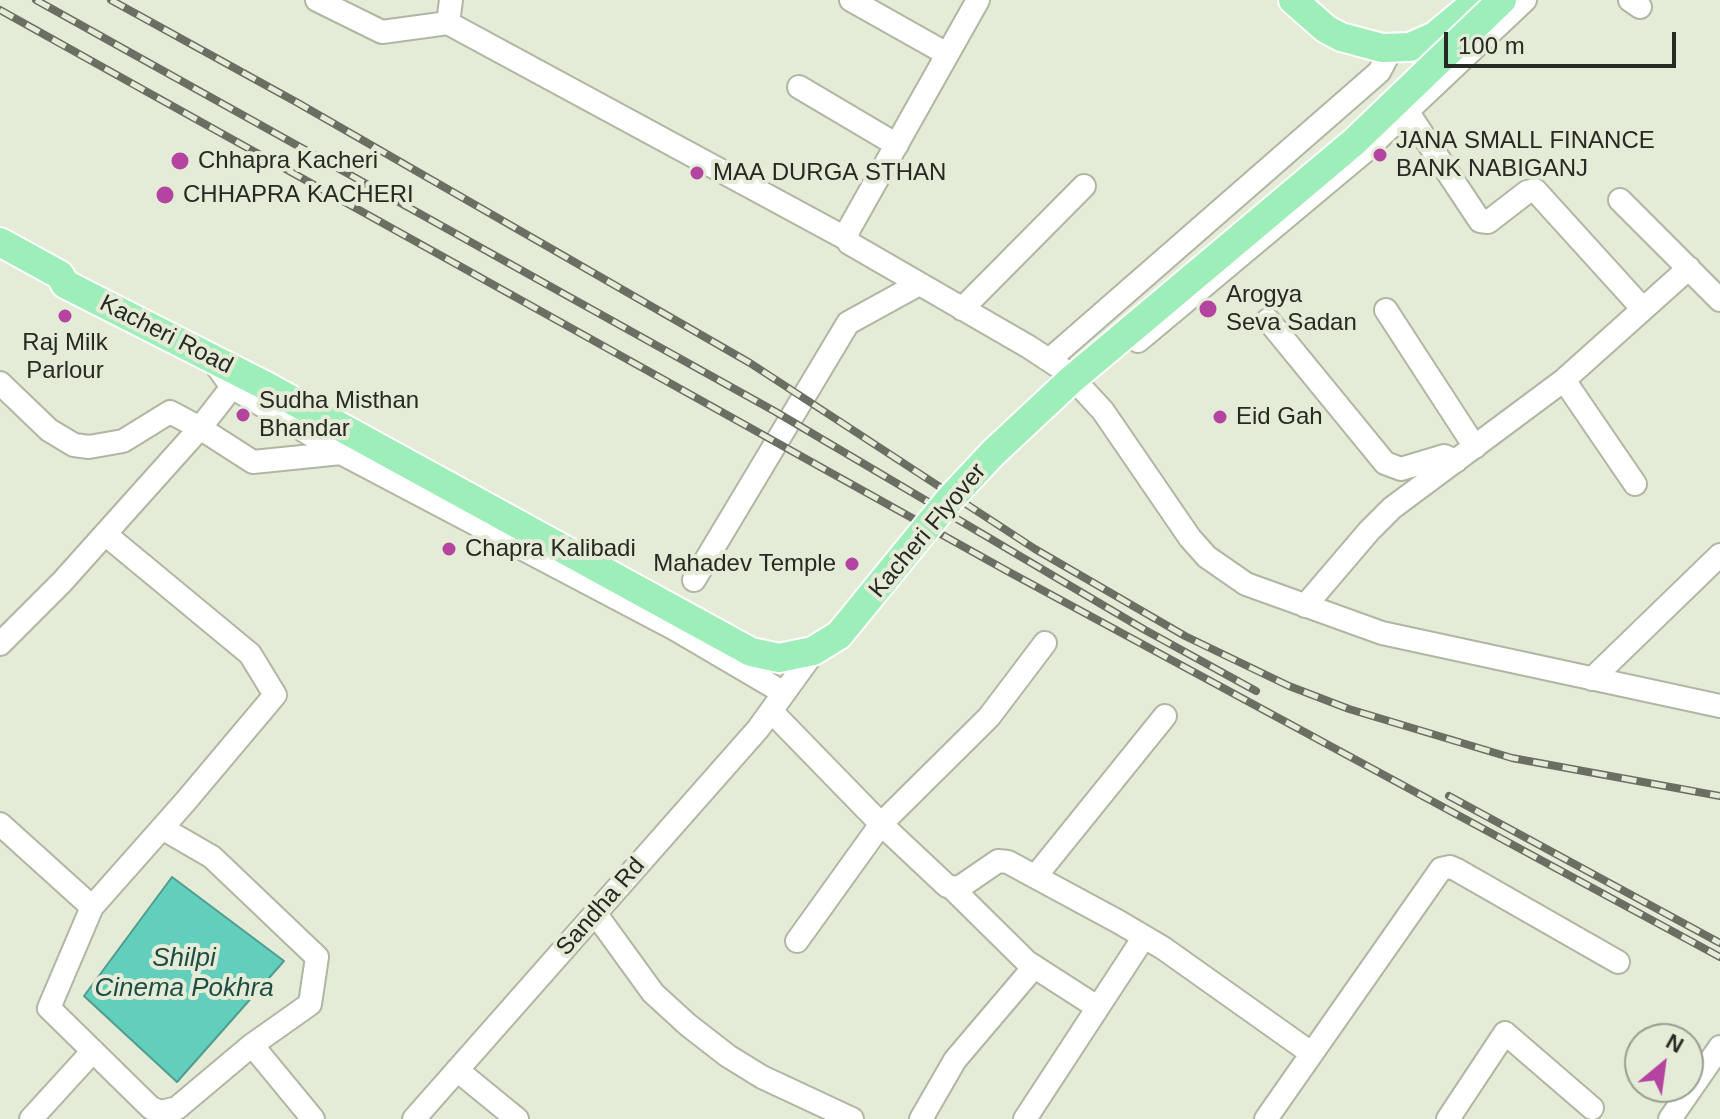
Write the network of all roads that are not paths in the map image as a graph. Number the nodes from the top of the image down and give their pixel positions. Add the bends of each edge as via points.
1 (317, 0) edge
2 (451, 0) edge
3 (851, 0) edge
4 (978, 0) edge
5 (1293, 0) edge
6 (1478, 0) edge
7 (1502, 0) edge
8 (1525, 0) edge
9 (448, 23) junction
10 (1392, 48) junction
11 (947, 54) junction
12 (799, 87) dead end
13 (1407, 111) junction
14 (897, 145) junction
15 (1084, 186) dead end
16 (1620, 200) dead end
17 (847, 239) junction
18 (0, 242) edge
19 (0, 258) edge
20 (1689, 268) junction
21 (65, 284) junction
22 (919, 284) junction
23 (1720, 300) edge
24 (962, 309) junction
25 (1643, 309) junction
26 (1386, 310) dead end
27 (1268, 320) dead end
28 (208, 355) junction
29 (1049, 360) junction
30 (1564, 380) junction
31 (0, 383) edge
32 (266, 386) joint
33 (232, 387) junction
34 (1081, 387) junction
35 (200, 428) junction
36 (1475, 447) junction
37 (341, 453) junction
38 (1456, 461) junction
39 (1635, 484) dead end
40 (105, 534) junction
41 (897, 543) dead end
42 (1720, 555) edge
43 (694, 580) dead end
44 (1305, 606) junction
45 (1045, 643) dead end
46 (0, 644) edge
47 (1592, 679) junction
48 (777, 702) junction
49 (1720, 706) edge
50 (1165, 716) dead end
51 (0, 824) edge
52 (881, 824) junction
53 (162, 828) junction
54 (1035, 877) junction
55 (952, 888) junction
56 (92, 907) junction
57 (595, 913) junction
58 (1144, 937) junction
59 (797, 941) dead end
60 (1618, 962) dead end
61 (1034, 967) junction
62 (1097, 1007) junction
63 (252, 1045) junction
64 (1720, 1047) edge
65 (93, 1051) junction
66 (1311, 1053) junction
67 (457, 1070) junction
68 (1592, 1108) dead end
69 (158, 1115) edge
70 (31, 1119) edge
71 (313, 1119) edge
72 (414, 1119) edge
73 (517, 1119) edge
74 (852, 1119) edge
75 (921, 1119) edge
76 (1025, 1119) edge
77 (1266, 1119) edge
78 (1448, 1119) edge
79 (1670, 1119) edge

1 - 9 street via 382,32
2 - 9 street
3 - 11 street
4 - 11 street
5 - 10 main road via 1341,37
6 - 10 main road via 1435,36
7 - 32 main road, Kacheri Flyover, bridge via 1354,142 1071,380 1004,443 949,500 839,635 813,651 779,658 751,652
8 - 13 street
9 - 17 street
10 - 29 street via 1379,72
11 - 14 street
12 - 14 street
13 - 25 street via 1480,221 1488,222 1535,190
13 - 34 street
14 - 17 street
15 - 24 street
16 - 20 street
17 - 22 street
18 - 21 main road, Kacheri Road via 60,275
19 - 21 main road, Kacheri Road via 53,285
20 - 23 street
20 - 25 street
21 - 28 main road, Kacheri Road
22 - 24 street
22 - 43 street via 848,323
24 - 29 street
25 - 30 street
26 - 36 street
27 - 38 street via 1385,463 1401,469 1444,456
28 - 32 main road, Kacheri Road
28 - 33 street
29 - 34 street
30 - 36 street
30 - 39 street
31 - 35 street via 49,430 74,445 123,441 170,412
33 - 35 street
33 - 37 street
34 - 44 street via 1207,557 1246,584
35 - 37 street via 253,462
35 - 40 street
36 - 38 street
37 - 48 street via 675,629
38 - 44 street via 1369,531
40 - 46 street
40 - 53 street via 250,654 275,695
41 - 48 street, Sandha Rd
42 - 47 street
44 - 47 street via 1382,633
45 - 52 street via 989,717
47 - 49 street
48 - 52 street
48 - 57 street, Sandha Rd
50 - 54 street
51 - 56 street
52 - 55 street
52 - 59 street
53 - 56 street
53 - 63 street via 212,857 317,957 310,1004
54 - 55 street via 998,861
54 - 58 street
55 - 61 street
56 - 65 street via 49,1008
57 - 67 street, Sandha Rd
57 - 74 street via 653,993 688,1025 762,1077
58 - 62 street
58 - 66 street
60 - 66 street via 1445,867
61 - 62 street
61 - 75 street via 955,1060
62 - 76 street
63 - 69 street via 177,1108
63 - 71 street
64 - 79 street
65 - 69 street
65 - 70 street
66 - 77 street
67 - 72 street, Sandha Rd
67 - 73 street
68 - 78 street via 1505,1033

